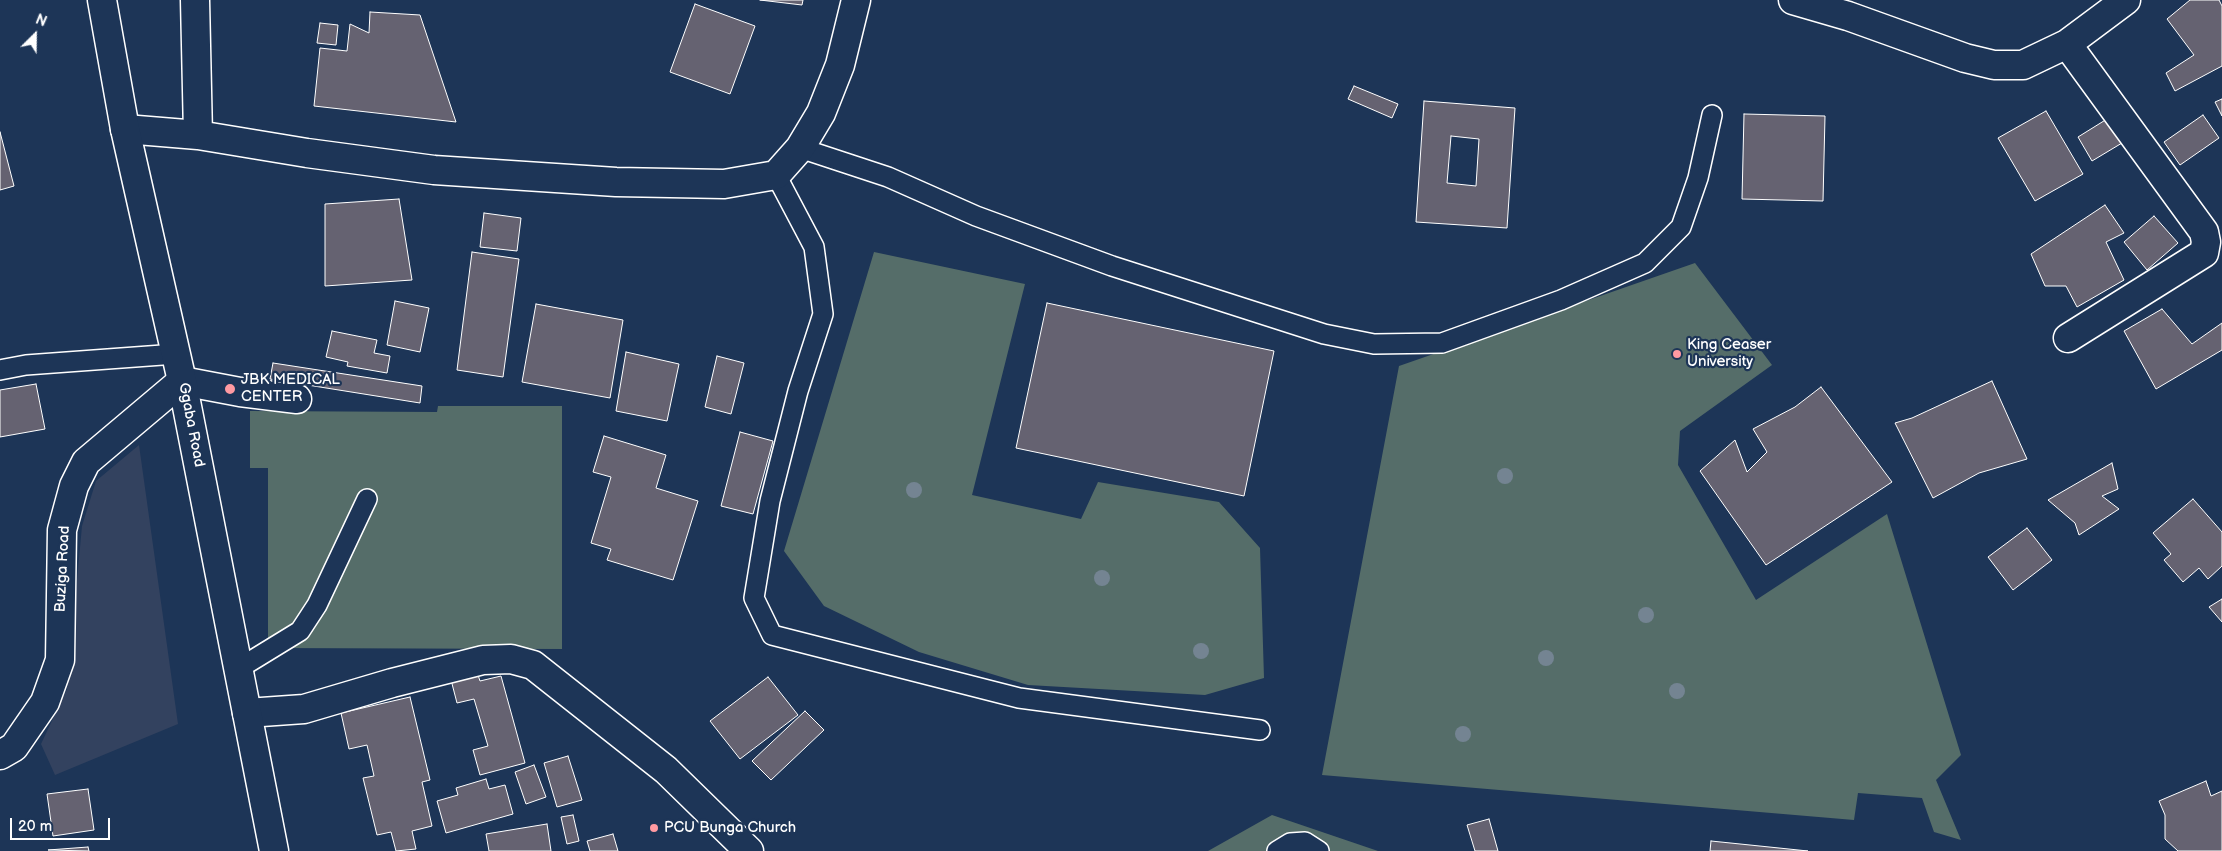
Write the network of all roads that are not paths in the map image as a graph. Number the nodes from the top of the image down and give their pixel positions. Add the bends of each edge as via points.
1 (102, 0) edge
2 (195, 0) edge
3 (856, 0) edge
4 (1794, 0) edge
5 (2126, 0) edge
6 (2067, 44) junction
7 (1712, 115) dead end
8 (125, 128) junction
9 (198, 135) junction
10 (800, 148) junction
11 (776, 175) junction
12 (2068, 338) dead end
13 (176, 354) junction
14 (0, 370) edge
15 (182, 381) junction
16 (297, 399) dead end
17 (367, 499) dead end
18 (238, 669) junction
19 (247, 713) junction
20 (1260, 730) dead end
21 (0, 755) edge
22 (274, 851) edge
23 (749, 851) edge
24 (1276, 851) edge
25 (1319, 851) edge

1 - 8 street, Ggaba Road
2 - 9 street
3 - 10 street via 840,65 821,113
4 - 6 street via 1994,65 2023,65
5 - 6 street
6 - 12 street via 2204,232 2206,242 2204,253
7 - 10 lane via 1698,178 1681,227 1645,263 1561,300 1442,343 1374,344 1324,334 1112,266 976,216 888,177
8 - 9 street
8 - 13 street, Ggaba Road
9 - 11 street via 307,154 499,175 724,184
10 - 11 street
11 - 20 lane via 814,247 823,314 798,391 770,501 754,598 772,635 1019,698
13 - 14 lane via 26,365
13 - 15 street, Ggaba Road
15 - 16 street
15 - 18 street, Ggaba Road
15 - 21 street, Buziga Road via 86,462 78,478 62,530 60,660 45,702 14,747
17 - 18 lane via 317,605 300,630
18 - 19 street, Ggaba Road
19 - 22 street, Ggaba Road
19 - 23 street via 304,709 483,660 511,659 533,665 666,770
24 - 25 lane via 1290,842 1305,842

